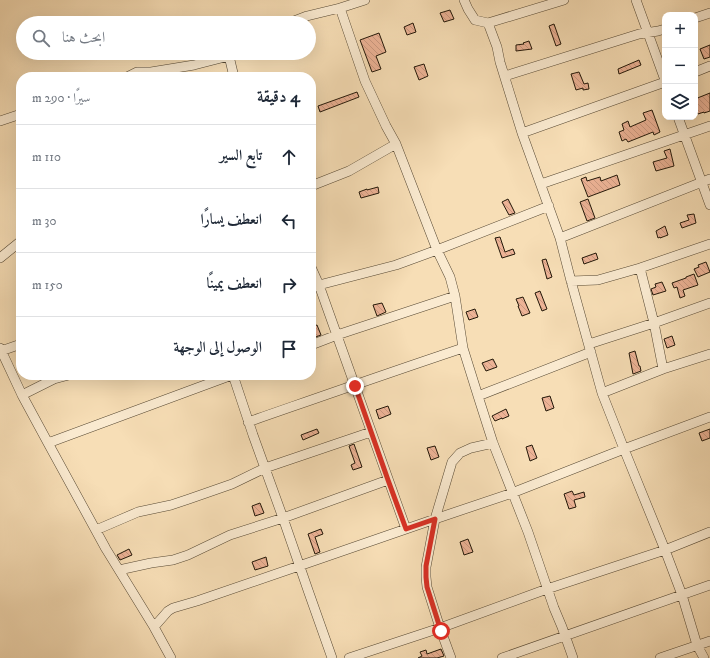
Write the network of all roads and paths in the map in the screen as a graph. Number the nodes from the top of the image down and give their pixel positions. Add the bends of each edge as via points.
1 (364, 0) edge
2 (464, 0) edge
3 (564, 0) edge
4 (636, 0) edge
5 (340, 8) junction
6 (710, 13) edge
7 (307, 16) edge
8 (698, 17) edge
9 (488, 23) junction
10 (662, 30) edge
11 (649, 33) junction
12 (211, 60) edge
13 (232, 60) edge
14 (710, 66) edge
15 (698, 71) edge
16 (137, 72) edge
17 (151, 72) edge
18 (151, 72) edge
19 (233, 72) edge
20 (662, 72) edge
21 (505, 76) junction
22 (662, 82) edge
23 (16, 116) edge
24 (679, 120) edge
25 (0, 121) edge
26 (710, 126) edge
27 (522, 133) junction
28 (684, 135) junction
29 (396, 144) junction
30 (706, 180) edge
31 (316, 184) edge
32 (541, 184) junction
33 (710, 205) edge
34 (549, 206) junction
35 (560, 238) junction
36 (710, 244) edge
37 (16, 245) edge
38 (437, 250) junction
39 (0, 258) edge
40 (640, 268) junction
41 (571, 281) junction
42 (316, 287) edge
43 (316, 289) edge
44 (455, 296) junction
45 (710, 303) edge
46 (654, 323) junction
47 (337, 335) junction
48 (316, 343) edge
49 (16, 346) edge
50 (463, 348) junction
51 (590, 348) junction
52 (1, 350) edge
53 (710, 354) edge
54 (664, 369) junction
55 (52, 380) edge
56 (218, 380) edge
57 (234, 380) edge
58 (355, 386) junction
59 (602, 393) junction
60 (22, 395) junction
61 (478, 396) junction
62 (710, 417) edge
63 (248, 422) junction
64 (371, 432) junction
65 (48, 443) junction
66 (493, 443) junction
67 (624, 449) junction
68 (265, 468) junction
69 (388, 480) junction
70 (512, 493) junction
71 (283, 518) junction
72 (435, 519) junction
73 (406, 529) junction
74 (96, 530) junction
75 (710, 532) edge
76 (665, 550) junction
77 (300, 566) junction
78 (119, 570) junction
79 (710, 585) edge
80 (547, 589) junction
81 (682, 595) junction
82 (154, 627) junction
83 (440, 628) junction
84 (565, 636) junction
85 (710, 641) edge
86 (697, 645) junction
87 (171, 658) edge
88 (332, 658) edge
89 (350, 658) edge
90 (451, 658) edge
91 (502, 658) edge
92 (573, 658) edge
93 (660, 658) edge
94 (704, 658) edge

1 - 5 street
2 - 9 street via 475,20
3 - 9 street
4 - 11 street
5 - 7 street
5 - 29 street via 366,81
6 - 8 street
9 - 21 street
10 - 11 street
11 - 20 street
11 - 21 street
12 - 17 street
13 - 19 street
14 - 15 street
16 - 18 street
21 - 27 street
22 - 27 street
23 - 25 street
24 - 28 street
26 - 28 street
27 - 32 street
28 - 30 street
28 - 32 street
29 - 31 street via 349,171
29 - 38 street
30 - 33 street
30 - 35 street
32 - 34 street
34 - 35 street
34 - 38 street
35 - 41 street
36 - 40 street
37 - 39 street
38 - 42 street via 396,265
38 - 44 street via 450,277
40 - 41 street via 598,280
40 - 46 street
41 - 51 street
43 - 47 street
44 - 47 street
44 - 50 street
45 - 46 street
46 - 51 street
46 - 54 street
47 - 48 street
47 - 58 street
49 - 52 street
50 - 58 street
50 - 61 street
51 - 59 street
51 - 61 street
52 - 60 street
53 - 54 street
54 - 59 street
55 - 60 street
56 - 65 street
57 - 63 street
58 - 63 street
58 - 64 street
59 - 67 street
60 - 65 street
61 - 66 street
62 - 67 street
63 - 68 street
64 - 68 street
64 - 69 street
65 - 74 street
66 - 70 street
66 - 72 street via 460,453 452,462
67 - 70 street
67 - 76 street
68 - 71 street
68 - 74 street via 232,484 172,505 138,512
69 - 71 street
69 - 73 street
70 - 72 street
70 - 80 street
71 - 77 street
71 - 78 street via 230,535 173,560
72 - 73 street
72 - 83 street via 426,577
73 - 77 street
74 - 78 street
75 - 76 street
76 - 80 street
76 - 81 street
77 - 82 street via 173,608
77 - 88 street
78 - 82 street
79 - 81 street
80 - 83 street
80 - 84 street
81 - 84 street
81 - 86 street
82 - 87 street
83 - 89 street
83 - 90 street
84 - 91 street
84 - 92 street
85 - 86 street
86 - 93 street
86 - 94 street

